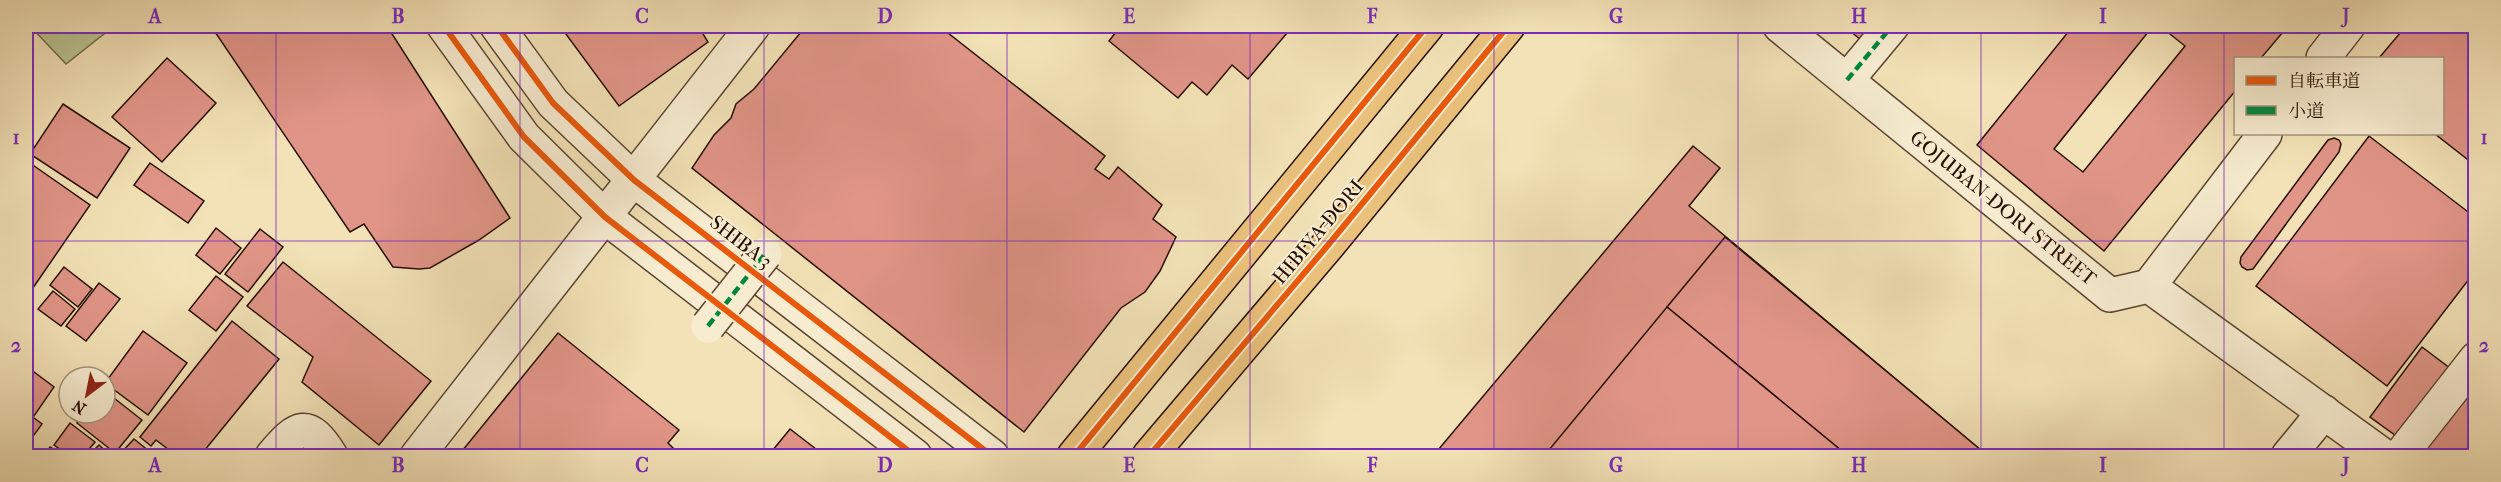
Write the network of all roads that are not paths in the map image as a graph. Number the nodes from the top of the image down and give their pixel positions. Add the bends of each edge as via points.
1 (444, 26) edge
2 (497, 26) edge
3 (753, 26) edge
4 (1427, 26) edge
5 (1508, 26) edge
6 (1780, 26) edge
7 (1892, 26) edge
8 (2348, 26) edge
9 (2324, 57) edge
10 (1847, 80) junction
11 (2264, 135) edge
12 (634, 180) junction
13 (605, 217) junction
14 (765, 254) dead end
15 (2149, 286) junction
16 (708, 326) dead end
17 (2475, 359) edge
18 (2324, 412) junction
19 (272, 456) edge
20 (331, 456) edge
21 (417, 456) edge
22 (915, 456) edge
23 (992, 456) edge
24 (1074, 456) edge
25 (1149, 456) edge
26 (2288, 456) edge
27 (2384, 456) edge
28 (2400, 456) edge

1 - 13 street via 524,137
2 - 12 street, SHIBA 3 via 553,103
3 - 12 street
4 - 24 main road
5 - 25 main road, HIBIYA-DORI
6 - 10 street, GOJUBAN-DORI STREET
7 - 10 street
8 - 9 street
10 - 15 street, GOJUBAN-DORI STREET via 2110,295
11 - 15 street
12 - 13 street
12 - 23 street, SHIBA 3
13 - 21 street
13 - 22 street
14 - 16 street, bridge
15 - 18 street
17 - 28 street
18 - 26 street
18 - 27 street
19 - 20 street via 292,434 301,430 312,432

